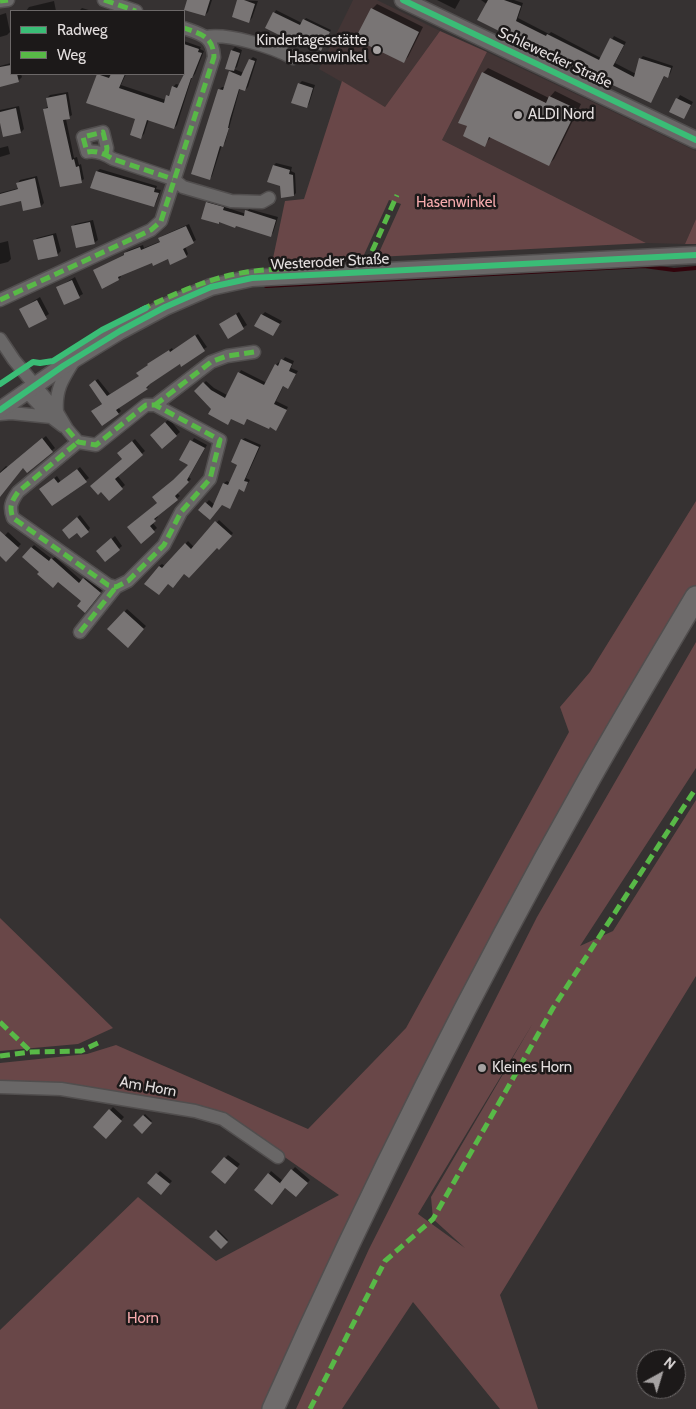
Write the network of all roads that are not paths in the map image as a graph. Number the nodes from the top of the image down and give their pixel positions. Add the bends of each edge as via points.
1 (8, 0) edge
2 (104, 0) edge
3 (403, 0) edge
4 (0, 1) edge
5 (133, 10) edge
6 (185, 28) edge
7 (206, 37) junction
8 (293, 58) dead end
9 (696, 140) edge
10 (106, 154) dead end
11 (173, 179) junction
12 (269, 198) dead end
13 (696, 255) edge
14 (0, 300) edge
15 (0, 339) edge
16 (254, 352) dead end
17 (76, 358) junction
18 (31, 388) junction
19 (155, 405) junction
20 (0, 412) edge
21 (54, 414) junction
22 (78, 442) junction
23 (116, 588) junction
24 (696, 597) edge
25 (696, 621) edge
26 (80, 632) dead end
27 (0, 1087) edge
28 (278, 1158) dead end
29 (388, 1175) junction
30 (356, 1242) junction
31 (273, 1409) edge
32 (286, 1409) edge

1 - 4 street
2 - 5 street
3 - 9 street, Schlewecker Straße
6 - 7 street
7 - 8 street via 226,36
7 - 11 street via 214,58
10 - 11 street via 112,159
11 - 12 street via 183,187 231,202 262,202
11 - 14 street via 161,221 156,227
13 - 17 street, Westeroder Straße via 252,278 194,293
15 - 18 street
16 - 19 street via 211,362
17 - 18 street, Westeroder Straße
17 - 21 street via 59,387
18 - 20 street, Westeroder Straße
18 - 21 street
19 - 22 street via 146,405 96,445
19 - 23 street via 220,440 210,479 181,512 164,545 128,581
20 - 21 street
21 - 22 street
22 - 23 street via 18,492 10,508 13,518
23 - 26 street
24 - 29 highway via 586,784 512,919 446,1046
25 - 29 highway via 582,818
27 - 28 street, Am Horn via 61,1089 195,1111 222,1119
29 - 30 highway
30 - 31 highway
30 - 32 highway

